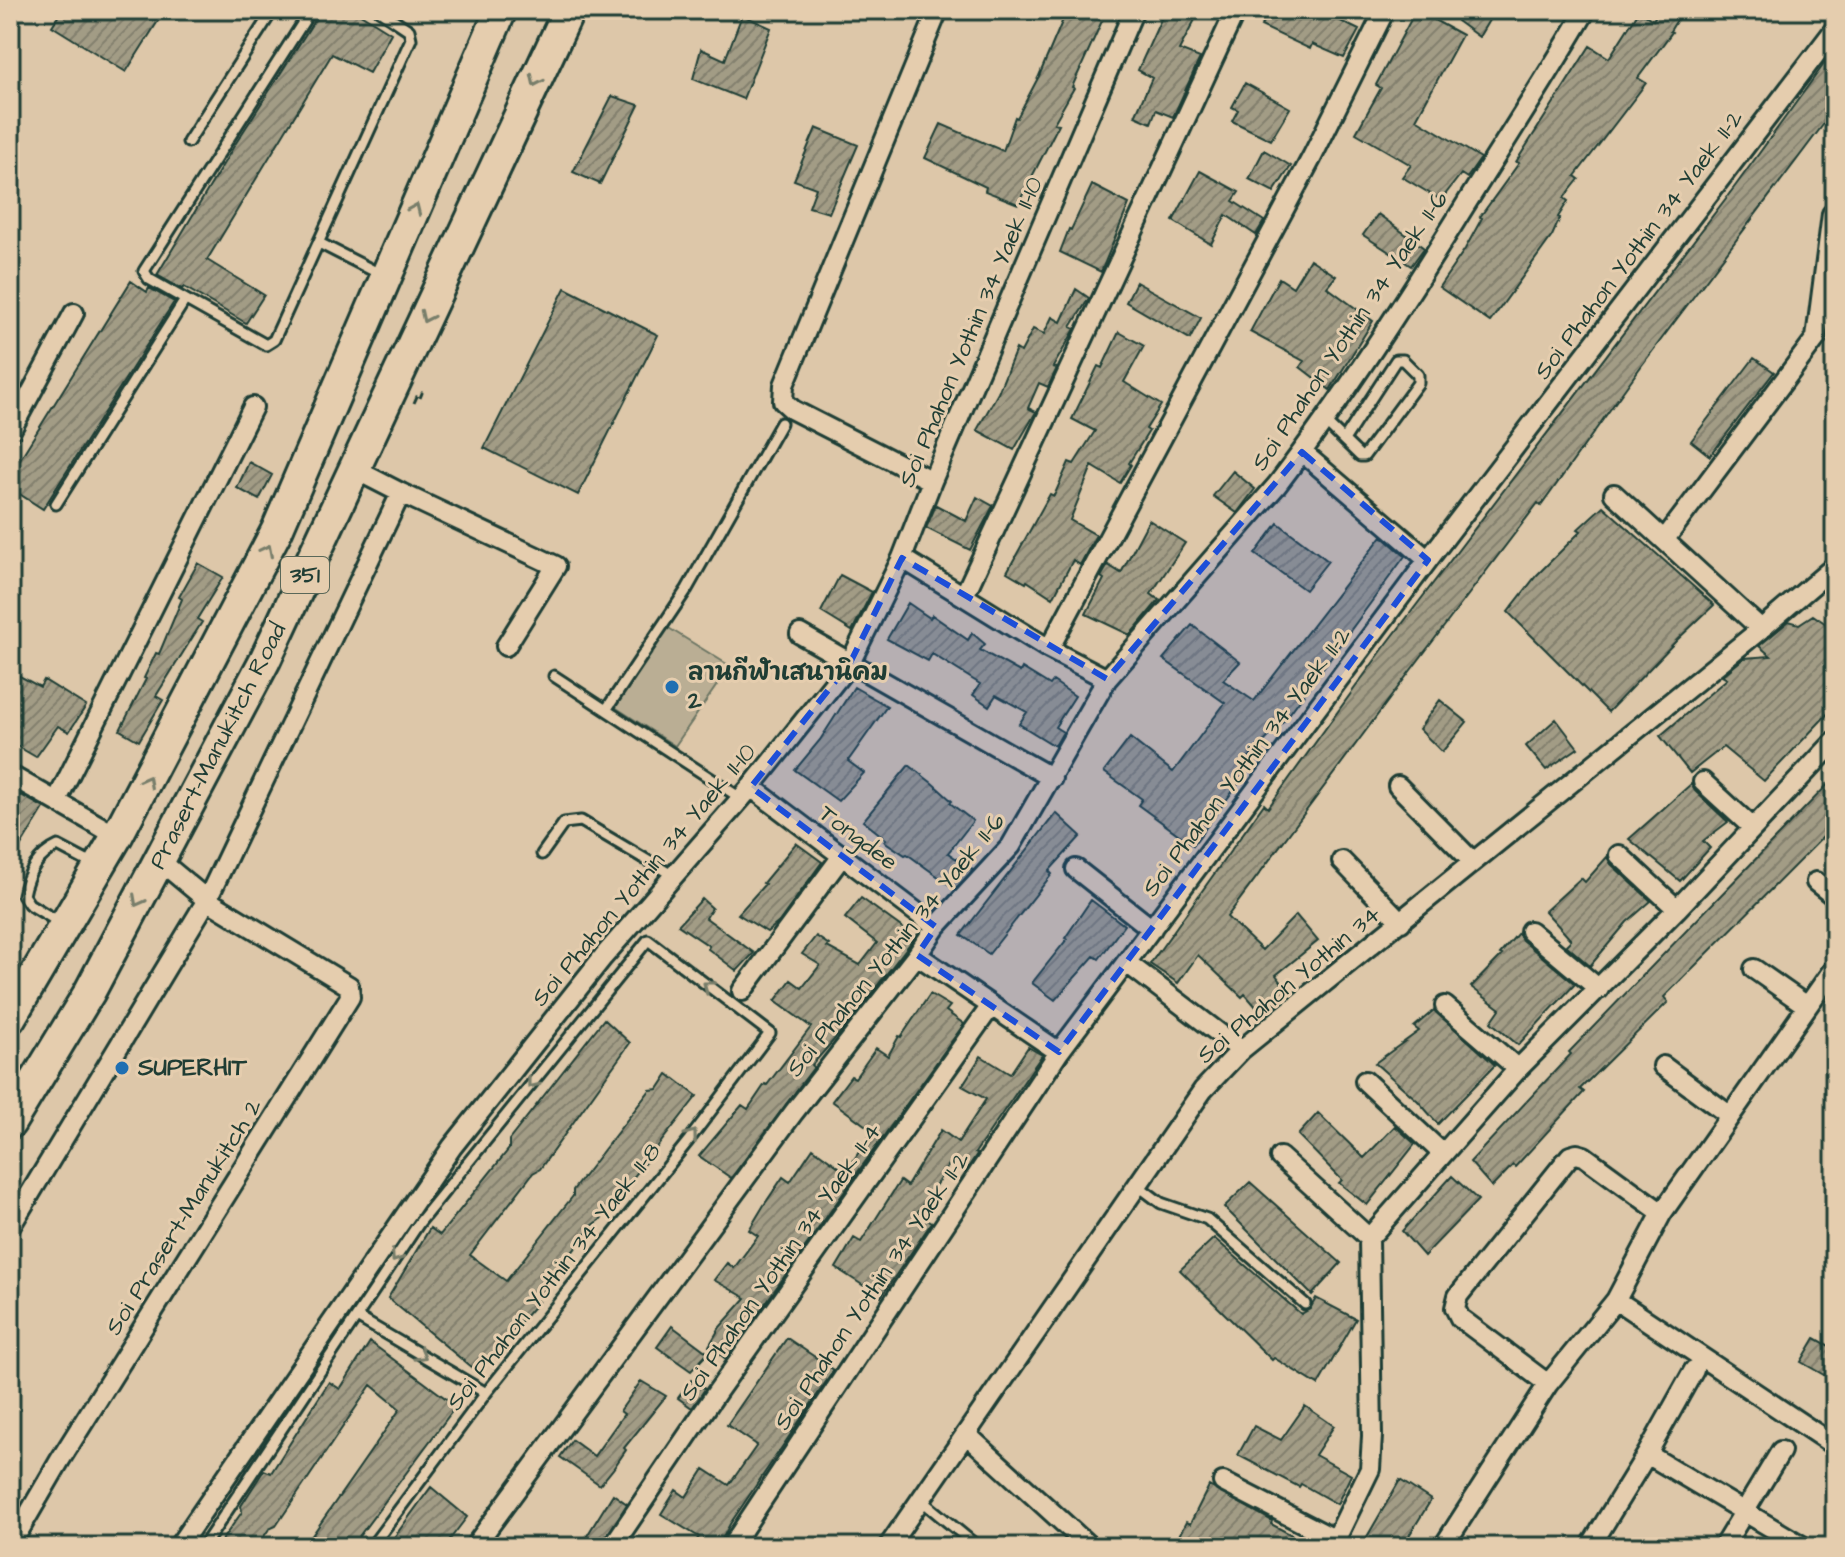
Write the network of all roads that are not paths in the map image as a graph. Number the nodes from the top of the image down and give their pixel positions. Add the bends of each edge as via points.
1 (273, 10) edge
2 (311, 10) edge
3 (379, 10) edge
4 (501, 10) edge
5 (569, 10) edge
6 (938, 10) edge
7 (1134, 10) edge
8 (1236, 10) edge
9 (1385, 10) edge
10 (1586, 10) edge
11 (1835, 29) edge
12 (188, 142) dead end
13 (1832, 214) dead end
14 (319, 243) junction
15 (385, 277) junction
16 (185, 300) junction
17 (74, 313) dead end
18 (253, 407) dead end
19 (1323, 420) junction
20 (781, 423) dead end
21 (10, 432) edge
22 (1344, 440) junction
23 (1302, 452) junction
24 (354, 469) junction
25 (932, 481) junction
26 (401, 493) junction
27 (1614, 494) dead end
28 (56, 504) dead end
29 (1665, 539) junction
30 (902, 558) junction
31 (1428, 560) junction
32 (1835, 566) edge
33 (964, 596) junction
34 (1761, 629) junction
35 (800, 634) dead end
36 (506, 646) dead end
37 (1049, 649) junction
38 (850, 663) junction
39 (554, 676) dead end
40 (1107, 679) junction
41 (606, 710) junction
42 (1835, 741) edge
43 (10, 775) edge
44 (1052, 778) junction
45 (1703, 782) dead end
46 (1398, 786) dead end
47 (745, 792) junction
48 (57, 800) junction
49 (1753, 828) junction
50 (117, 836) junction
51 (542, 854) dead end
52 (1619, 855) dead end
53 (842, 856) junction
54 (159, 860) junction
55 (1342, 861) dead end
56 (1473, 862) junction
57 (99, 868) junction
58 (1076, 869) dead end
59 (672, 875) junction
60 (1816, 882) dead end
61 (1835, 897) edge
62 (207, 900) junction
63 (1677, 909) junction
64 (1401, 922) junction
65 (65, 926) junction
66 (936, 927) junction
67 (1152, 929) junction
68 (1530, 931) dead end
69 (917, 955) junction
70 (1127, 963) junction
71 (1835, 967) edge
72 (1754, 969) dead end
73 (1599, 989) junction
74 (742, 991) dead end
75 (14, 1005) edge
76 (991, 1006) junction
77 (1445, 1006) dead end
78 (1807, 1006) junction
79 (1241, 1050) junction
80 (1059, 1052) junction
81 (1663, 1066) dead end
82 (1518, 1069) junction
83 (1365, 1081) dead end
84 (1729, 1115) junction
85 (10, 1123) edge
86 (1442, 1153) junction
87 (1280, 1157) dead end
88 (1137, 1185) junction
89 (1662, 1213) junction
90 (10, 1227) edge
91 (1369, 1238) junction
92 (1616, 1300) junction
93 (1305, 1304) dead end
94 (357, 1317) junction
95 (1694, 1370) dead end
96 (1548, 1384) junction
97 (486, 1393) junction
98 (966, 1434) junction
99 (1835, 1446) edge
100 (1781, 1451) dead end
101 (1647, 1454) junction
102 (1223, 1482) dead end
103 (921, 1500) junction
104 (1744, 1512) junction
105 (1334, 1543) edge
106 (10, 1546) edge
107 (178, 1547) edge
108 (203, 1547) edge
109 (371, 1547) edge
110 (474, 1547) edge
111 (612, 1547) edge
112 (731, 1547) edge
113 (888, 1547) edge
114 (978, 1547) edge
115 (1090, 1547) edge
116 (1443, 1547) edge
117 (1590, 1547) edge
118 (1723, 1547) edge
119 (1804, 1547) edge

1 - 12 lane
2 - 16 lane via 145,267 149,279
3 - 14 lane via 409,30 411,39
15 -> 4 main road, Prasert-Manukitch Road / 351
5 -> 24 main road, Prasert-Manukitch Road / 351
6 - 25 street via 784,385 783,401
7 - 25 street, Soi Phahon Yothin 34 Yaek 11-10
8 - 33 street
9 - 37 street
10 - 19 street, Soi Phahon Yothin 34 Yaek 11-6 via 1409,297
11 - 31 street, Soi Phahon Yothin 34 Yaek 11-2
13 - 29 street via 1816,338
14 - 15 lane
14 - 16 lane via 269,344
50 -> 15 main road, Prasert-Manukitch Road / 351 via 277,530
16 - 28 lane
17 - 21 street
18 - 48 street
19 - 22 lane
19 - 23 street, Soi Phahon Yothin 34 Yaek 11-6
20 - 41 lane via 687,589
22 - 22 lane via 1360,456 1368,453 1418,383 1418,375 1403,360 1396,360
23 - 31 street
23 - 40 street, Soi Phahon Yothin 34 Yaek 11-6
24 - 26 street
24 - 54 main road, Prasert-Manukitch Road / 351 via 265,660
25 - 30 street, Soi Phahon Yothin 34 Yaek 11-10
26 - 36 street via 556,566
26 - 62 street
27 - 29 street
29 - 34 street
30 - 33 street
30 - 38 street, Soi Phahon Yothin 34 Yaek 11-10
31 - 67 street, Soi Phahon Yothin 34 Yaek 11-2
32 - 34 street, Soi Phahon Yothin 34
33 - 37 street
34 - 56 street, Soi Phahon Yothin 34
35 - 38 street
37 - 40 street
38 - 44 street
38 - 47 street, Soi Phahon Yothin 34 Yaek 11-10
39 - 41 lane
40 - 44 street, Soi Phahon Yothin 34 Yaek 11-6
41 - 47 lane
42 - 49 street
43 - 48 street
44 - 66 street, Soi Phahon Yothin 34 Yaek 11-6 via 1011,846
45 - 49 street
46 - 56 street
47 - 53 street, Tongdee
47 - 59 street, Soi Phahon Yothin 34 Yaek 11-10
48 - 50 street
49 - 63 street
50 - 57 main road, Prasert-Manukitch Road / 351
51 - 59 lane via 564,823 581,821
52 - 63 street
53 - 66 street, Tongdee
53 - 74 street
54 - 62 street, Soi Prasert-Manukitch 2
54 -> 85 main road, Prasert-Manukitch Road / 351 via 89,993
55 - 64 street
56 - 64 street, Soi Phahon Yothin 34
57 - 65 main road, Prasert-Manukitch Road / 351
57 - 65 lane via 58,846 47,851 26,879 23,895 29,904
58 - 67 street
59 - 107 street, Soi Phahon Yothin 34 Yaek 11-10 via 452,1147
60 - 61 street
62 - 90 street
62 - 106 street, Soi Prasert-Manukitch 2 via 349,986 350,997
63 - 73 street
64 - 79 street, Soi Phahon Yothin 34
65 - 75 main road, Prasert-Manukitch Road / 351
66 - 69 street, Soi Phahon Yothin 34 Yaek 11-6
67 - 70 street, Soi Phahon Yothin 34 Yaek 11-2
68 - 73 street
69 - 76 street
69 - 110 street, Soi Phahon Yothin 34 Yaek 11-6 via 794,1112
70 - 79 street
70 - 80 street, Soi Phahon Yothin 34 Yaek 11-2
71 - 78 street
72 - 78 street
73 - 82 street
76 - 80 street
76 - 111 street, Soi Phahon Yothin 34 Yaek 11-4
77 - 82 street
78 - 84 street
79 - 88 street, Soi Phahon Yothin 34 via 1203,1090
80 - 112 street, Soi Phahon Yothin 34 Yaek 11-2
81 - 84 street
82 - 86 street
83 - 86 street
84 - 89 street
86 - 91 street
87 - 91 street
88 - 93 lane via 1161,1203 1207,1219
88 - 98 street, Soi Phahon Yothin 34
89 - 92 street
89 - 96 street via 1584,1156 1570,1156 1458,1296 1455,1308 1460,1318
91 - 105 street via 1370,1469
92 - 96 street
92 - 99 street
94 -> 97 lane
97 -> 94 lane, Soi Phahon Yothin 34 Yaek 11-8 via 770,1033 648,940 419,1223
94 - 108 lane
95 - 101 street
96 - 116 street
97 - 109 lane, Soi Phahon Yothin 34 Yaek 11-8
98 - 103 street, Soi Phahon Yothin 34
98 - 115 street
100 - 104 street
101 - 104 street
101 - 117 street
102 - 105 street
103 - 113 street, Soi Phahon Yothin 34
103 - 114 lane
104 - 118 street
104 - 119 street

